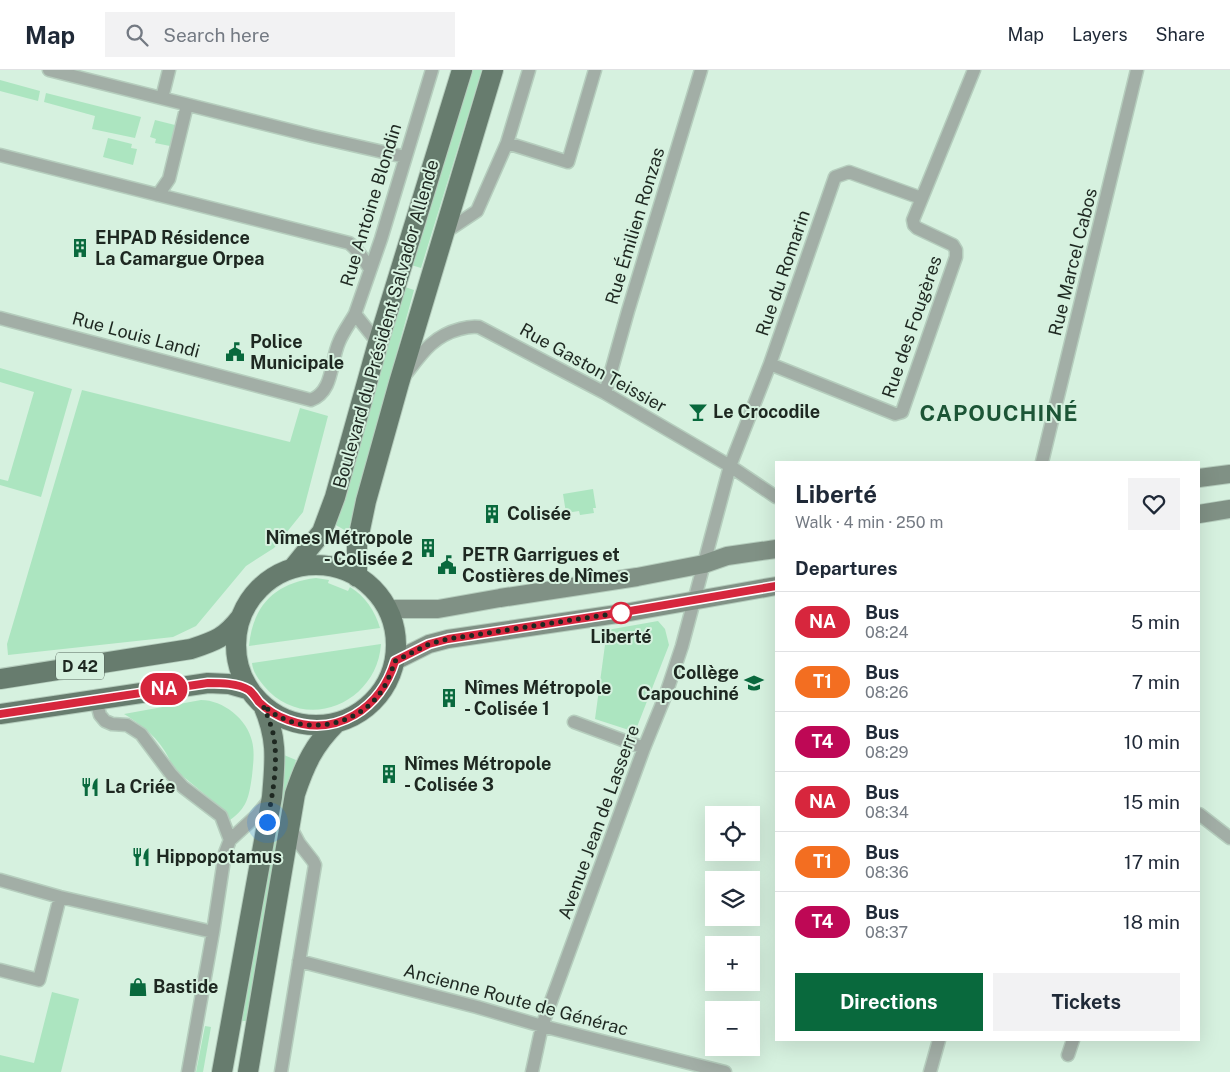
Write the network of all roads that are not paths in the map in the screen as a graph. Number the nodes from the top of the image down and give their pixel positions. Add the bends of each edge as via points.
1 (49, 70) edge
2 (169, 70) edge
3 (432, 70) edge
4 (462, 70) edge
5 (493, 70) edge
6 (529, 70) edge
7 (595, 70) edge
8 (701, 70) edge
9 (974, 70) edge
10 (1137, 70) edge
11 (162, 98) junction
12 (187, 105) junction
13 (507, 143) junction
14 (0, 154) edge
15 (405, 157) junction
16 (158, 196) junction
17 (921, 198) junction
18 (443, 234) junction
19 (370, 269) junction
20 (355, 314) junction
21 (0, 318) edge
22 (378, 343) junction
23 (770, 364) junction
24 (399, 383) junction
25 (605, 393) junction
26 (1042, 461) edge
27 (730, 466) junction
28 (1230, 474) edge
29 (1200, 478) edge
30 (775, 496) edge
31 (1230, 509) edge
32 (1200, 514) edge
33 (775, 549) edge
34 (704, 564) junction
35 (293, 568) junction
36 (357, 577) junction
37 (775, 586) edge
38 (695, 600) junction
39 (389, 609) junction
40 (241, 617) junction
41 (395, 661) junction
42 (0, 679) edge
43 (256, 698) junction
44 (96, 700) junction
45 (0, 714) edge
46 (574, 722) dead end
47 (336, 723) junction
48 (644, 748) junction
49 (272, 797) junction
50 (1200, 815) edge
51 (290, 826) junction
52 (1230, 838) edge
53 (230, 840) junction
54 (0, 880) edge
55 (60, 897) junction
56 (213, 932) junction
57 (299, 961) junction
58 (0, 970) edge
59 (542, 1026) junction
60 (940, 1041) edge
61 (1073, 1041) edge
62 (1068, 1055) dead end
63 (188, 1072) edge
64 (222, 1072) edge
65 (248, 1072) edge
66 (281, 1072) edge
67 (532, 1072) edge
68 (725, 1072) edge
69 (930, 1072) edge

1 - 11 street
2 - 11 street
3 - 15 street, Rue Antoine Blondin
4 - 22 main road, Boulevard du Président Salvador Allende
5 - 18 main road, Boulevard du Président Salvador Allende
6 - 13 street
7 - 13 street via 568,162
8 - 25 street, Rue Émilien Ronzas
9 - 17 street
10 - 26 street, Rue Marcel Cabos
11 - 12 street
12 - 15 street
12 - 16 street via 169,179
13 - 18 street via 477,211
14 - 16 street
15 - 19 street, Rue Antoine Blondin
16 - 19 street via 348,243 356,248
17 - 23 street, Rue du Romarin via 849,172 835,177
17 - 23 street, Rue des Fougères via 914,225 953,245 956,257 902,412 894,414
18 - 24 main road, Boulevard du Président Salvador Allende
19 - 20 street, Rue Antoine Blondin
20 - 21 street, Rue Louis Landi via 339,342 323,393 311,400
20 - 22 street, Rue Antoine Blondin
22 - 35 main road, Boulevard du Président Salvador Allende via 322,532
23 - 27 street, Rue du Romarin
24 - 25 street, Rue Gaston Teissier via 434,340 448,332 472,326
24 - 36 main road, Boulevard du Président Salvador Allende via 366,501 357,544
25 - 27 street, Rue Gaston Teissier
27 - 30 street, Rue Gaston Teissier
27 - 34 street, Rue du Romarin
28 - 29 main road
31 - 32 main road
33 - 34 main road via 728,556
34 - 38 street, Rue du Romarin
34 - 39 main road via 438,609
35 - 36 main road via 329,566
35 - 40 main road via 264,584 251,598
36 - 39 main road via 376,592
37 - 38 main road
38 - 41 main road via 448,639 429,644
38 - 48 street, Avenue Jean de Lasserre via 670,684
39 - 41 main road via 397,647
40 - 42 main road, D 42 via 231,631 191,649
40 - 43 main road via 236,654 240,672
41 - 47 main road via 377,696 355,715
43 - 44 main road, D 42 via 229,684 208,683
43 - 47 main road via 280,717 297,723 318,726
43 - 49 main road via 271,723 274,737
44 - 45 main road, D 42
44 - 53 street via 100,715 105,720 127,725 141,734 171,774 221,816
46 - 48 street
47 - 51 main road via 321,738 302,772
48 - 59 street, Avenue Jean de Lasserre
49 - 53 street
49 - 64 main road
50 - 52 street
51 - 57 street via 315,865
51 - 65 main road
53 - 56 street
54 - 55 street
55 - 56 street
55 - 58 street via 39,980
56 - 63 street
57 - 59 street, Ancienne Route de Générac
57 - 66 street
59 - 67 street, Avenue Jean de Lasserre
59 - 68 street, Ancienne Route de Générac
60 - 69 street
61 - 62 street

